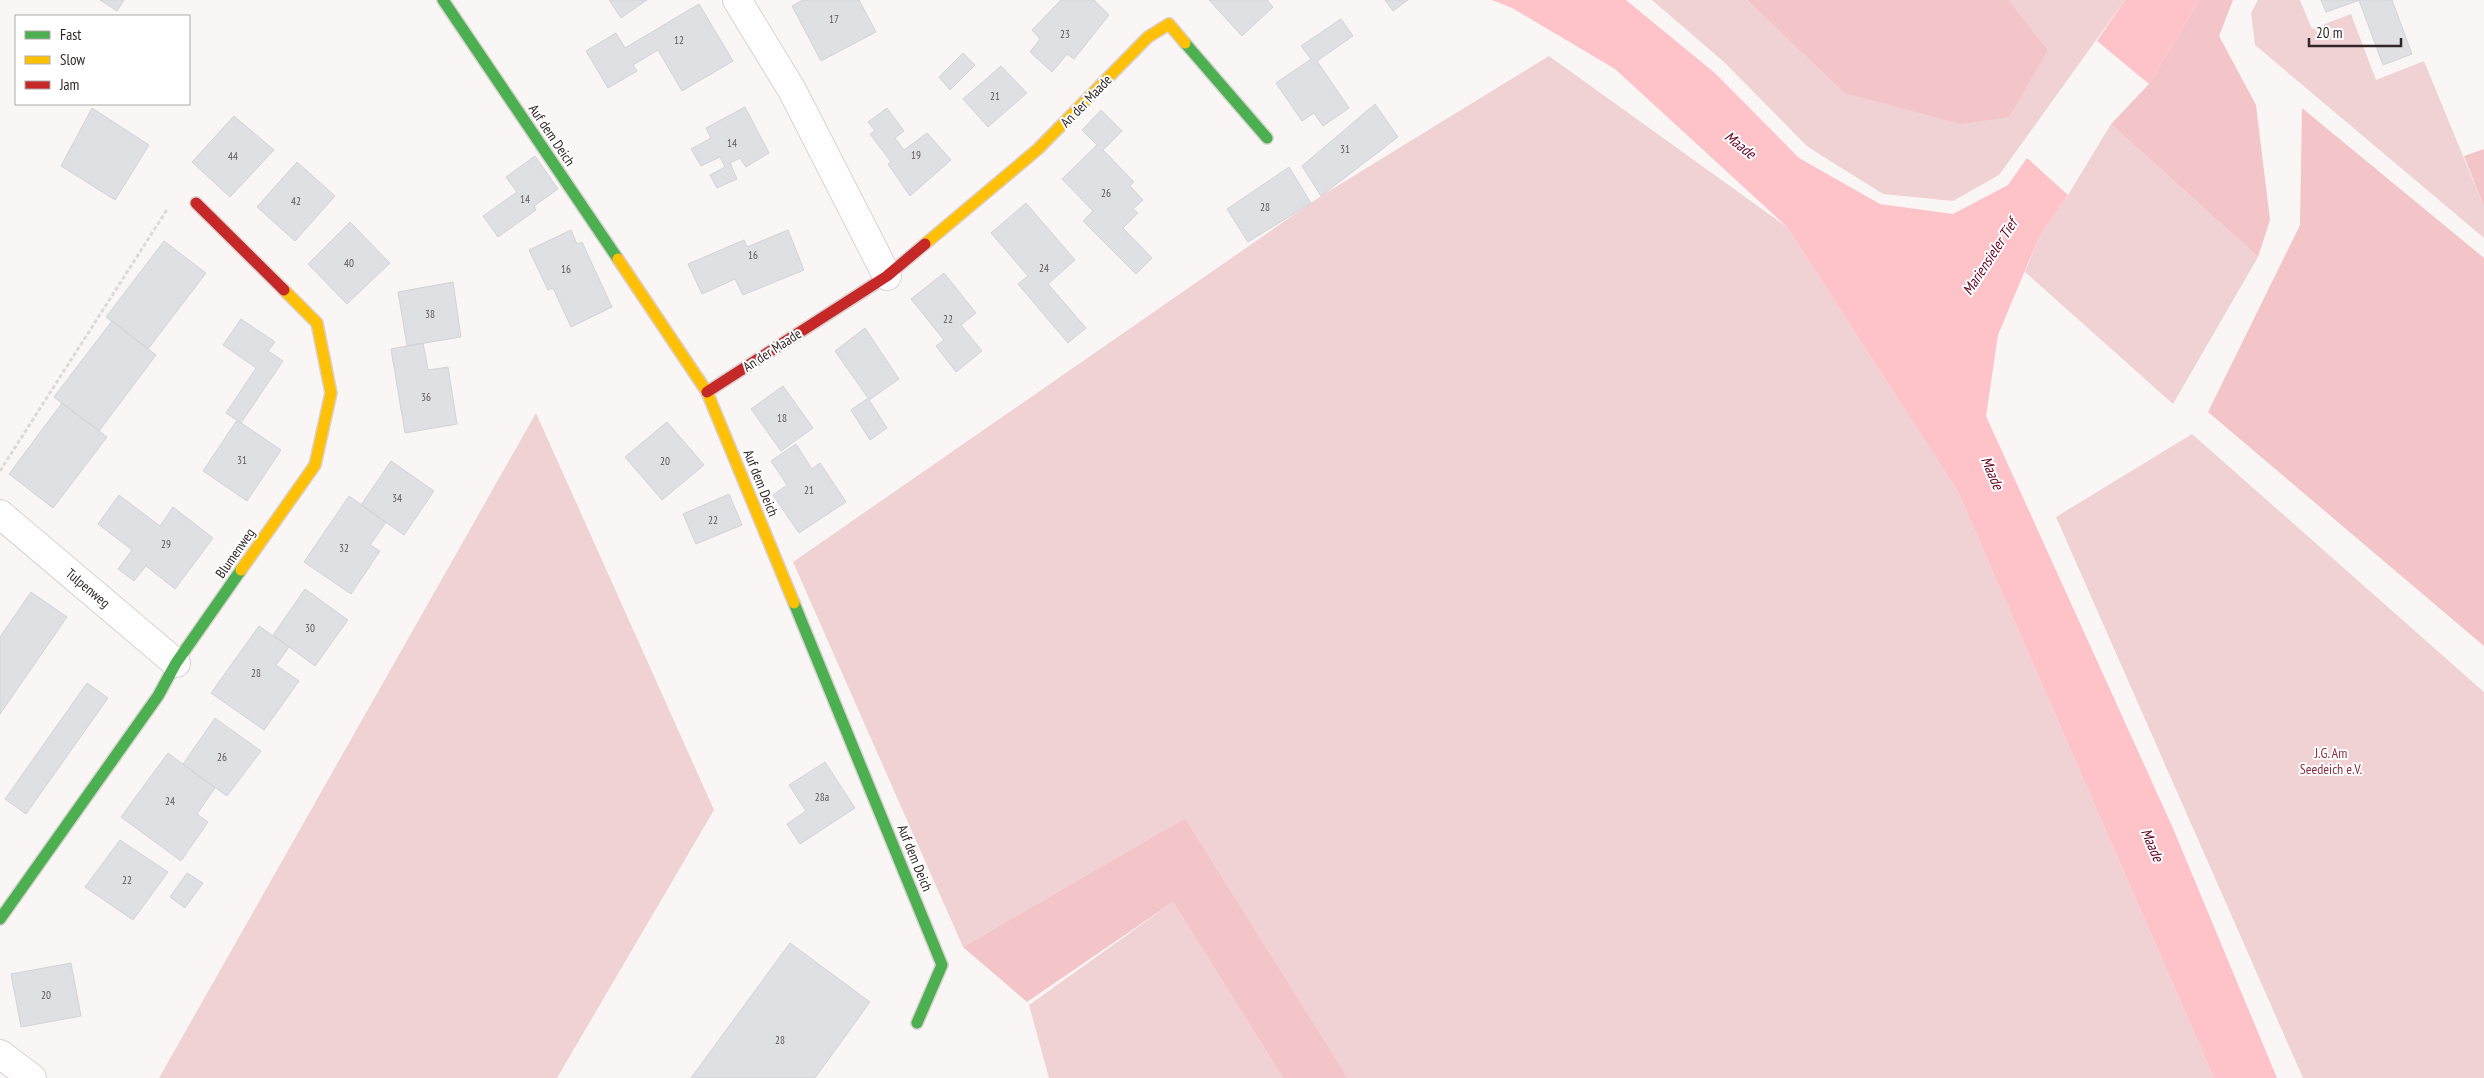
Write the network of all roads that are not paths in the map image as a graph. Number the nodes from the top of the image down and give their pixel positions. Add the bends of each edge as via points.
1 (443, 0) edge
2 (737, 0) edge
3 (1267, 138) dead end
4 (196, 203) dead end
5 (887, 276) junction
6 (708, 392) junction
7 (0, 514) edge
8 (176, 663) junction
9 (0, 919) edge
10 (917, 1023) dead end
11 (0, 1054) edge
12 (32, 1078) edge

1 - 6 street, Auf dem Deich
2 - 5 street via 792,90
3 - 5 street, An der Maade via 1169,24 1148,37 1038,150
4 - 8 street, Blumenweg via 317,323 331,393 315,465
5 - 6 street, An der Maade
6 - 10 street, Auf dem Deich via 942,965
7 - 8 street, Tulpenweg
8 - 9 street, Blumenweg via 158,696
11 - 12 street

